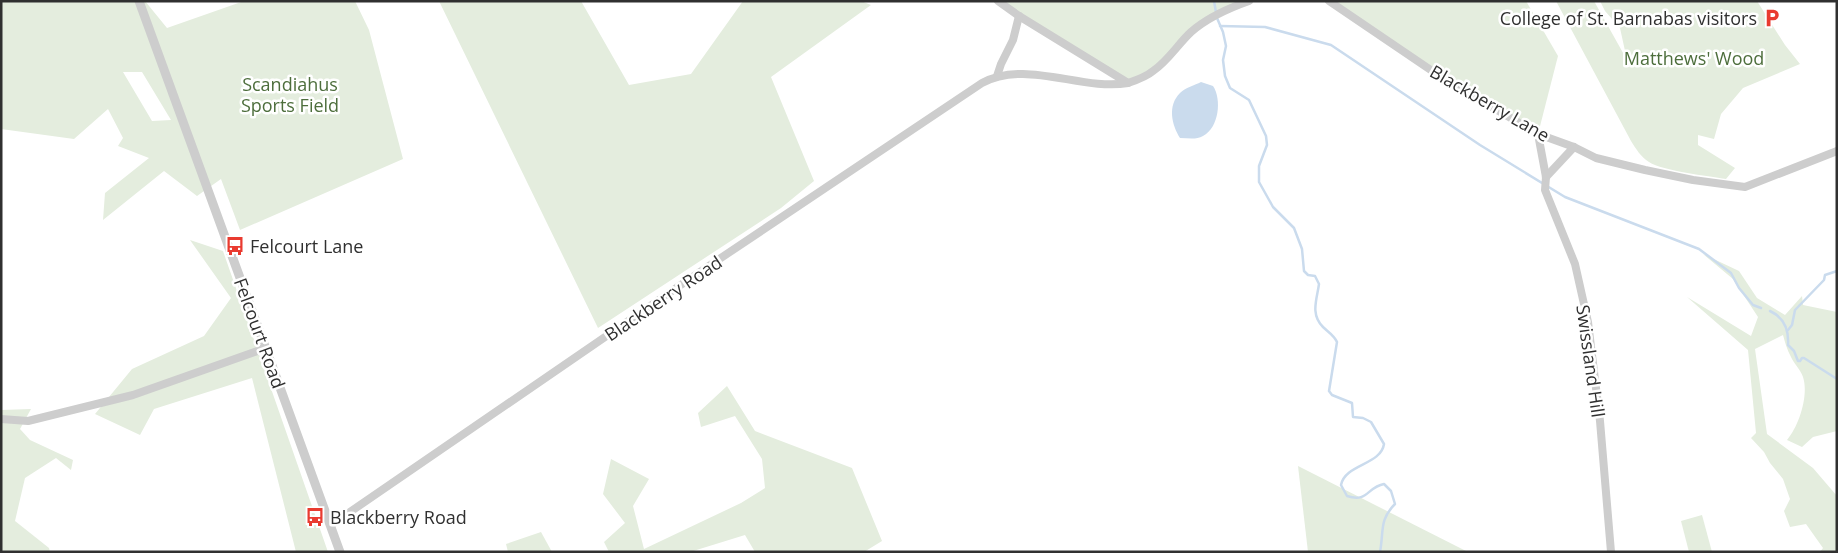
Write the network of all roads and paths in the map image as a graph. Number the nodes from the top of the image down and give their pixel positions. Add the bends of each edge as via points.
1 (139, 1) edge
2 (998, 1) edge
3 (1249, 1) edge
4 (1329, 1) edge
5 (1019, 16) junction
6 (997, 76) junction
7 (1128, 83) junction
8 (1538, 134) junction
9 (1574, 147) junction
10 (1837, 151) edge
11 (1546, 177) junction
12 (266, 348) junction
13 (1, 419) edge
14 (331, 526) junction
15 (340, 552) edge
16 (1611, 552) edge

1 - 12 street, Felcourt Road
2 - 5 street
3 - 7 street via 1202,24 1158,68
4 - 8 street, Blackberry Lane via 1444,79
5 - 6 street via 1013,40
5 - 7 street
6 - 7 street, Blackberry Road via 1015,74 1102,84
6 - 14 street, Blackberry Road via 954,101
8 - 9 street, Blackberry Lane
8 - 11 street, Swissland Hill
9 - 10 street, Blackberry Lane via 1596,158 1645,170 1745,187
9 - 11 street
11 - 16 street, Swissland Hill via 1545,190 1575,264 1588,322
12 - 13 street via 133,395 28,421
12 - 14 street, Felcourt Road
14 - 15 street, Felcourt Road

